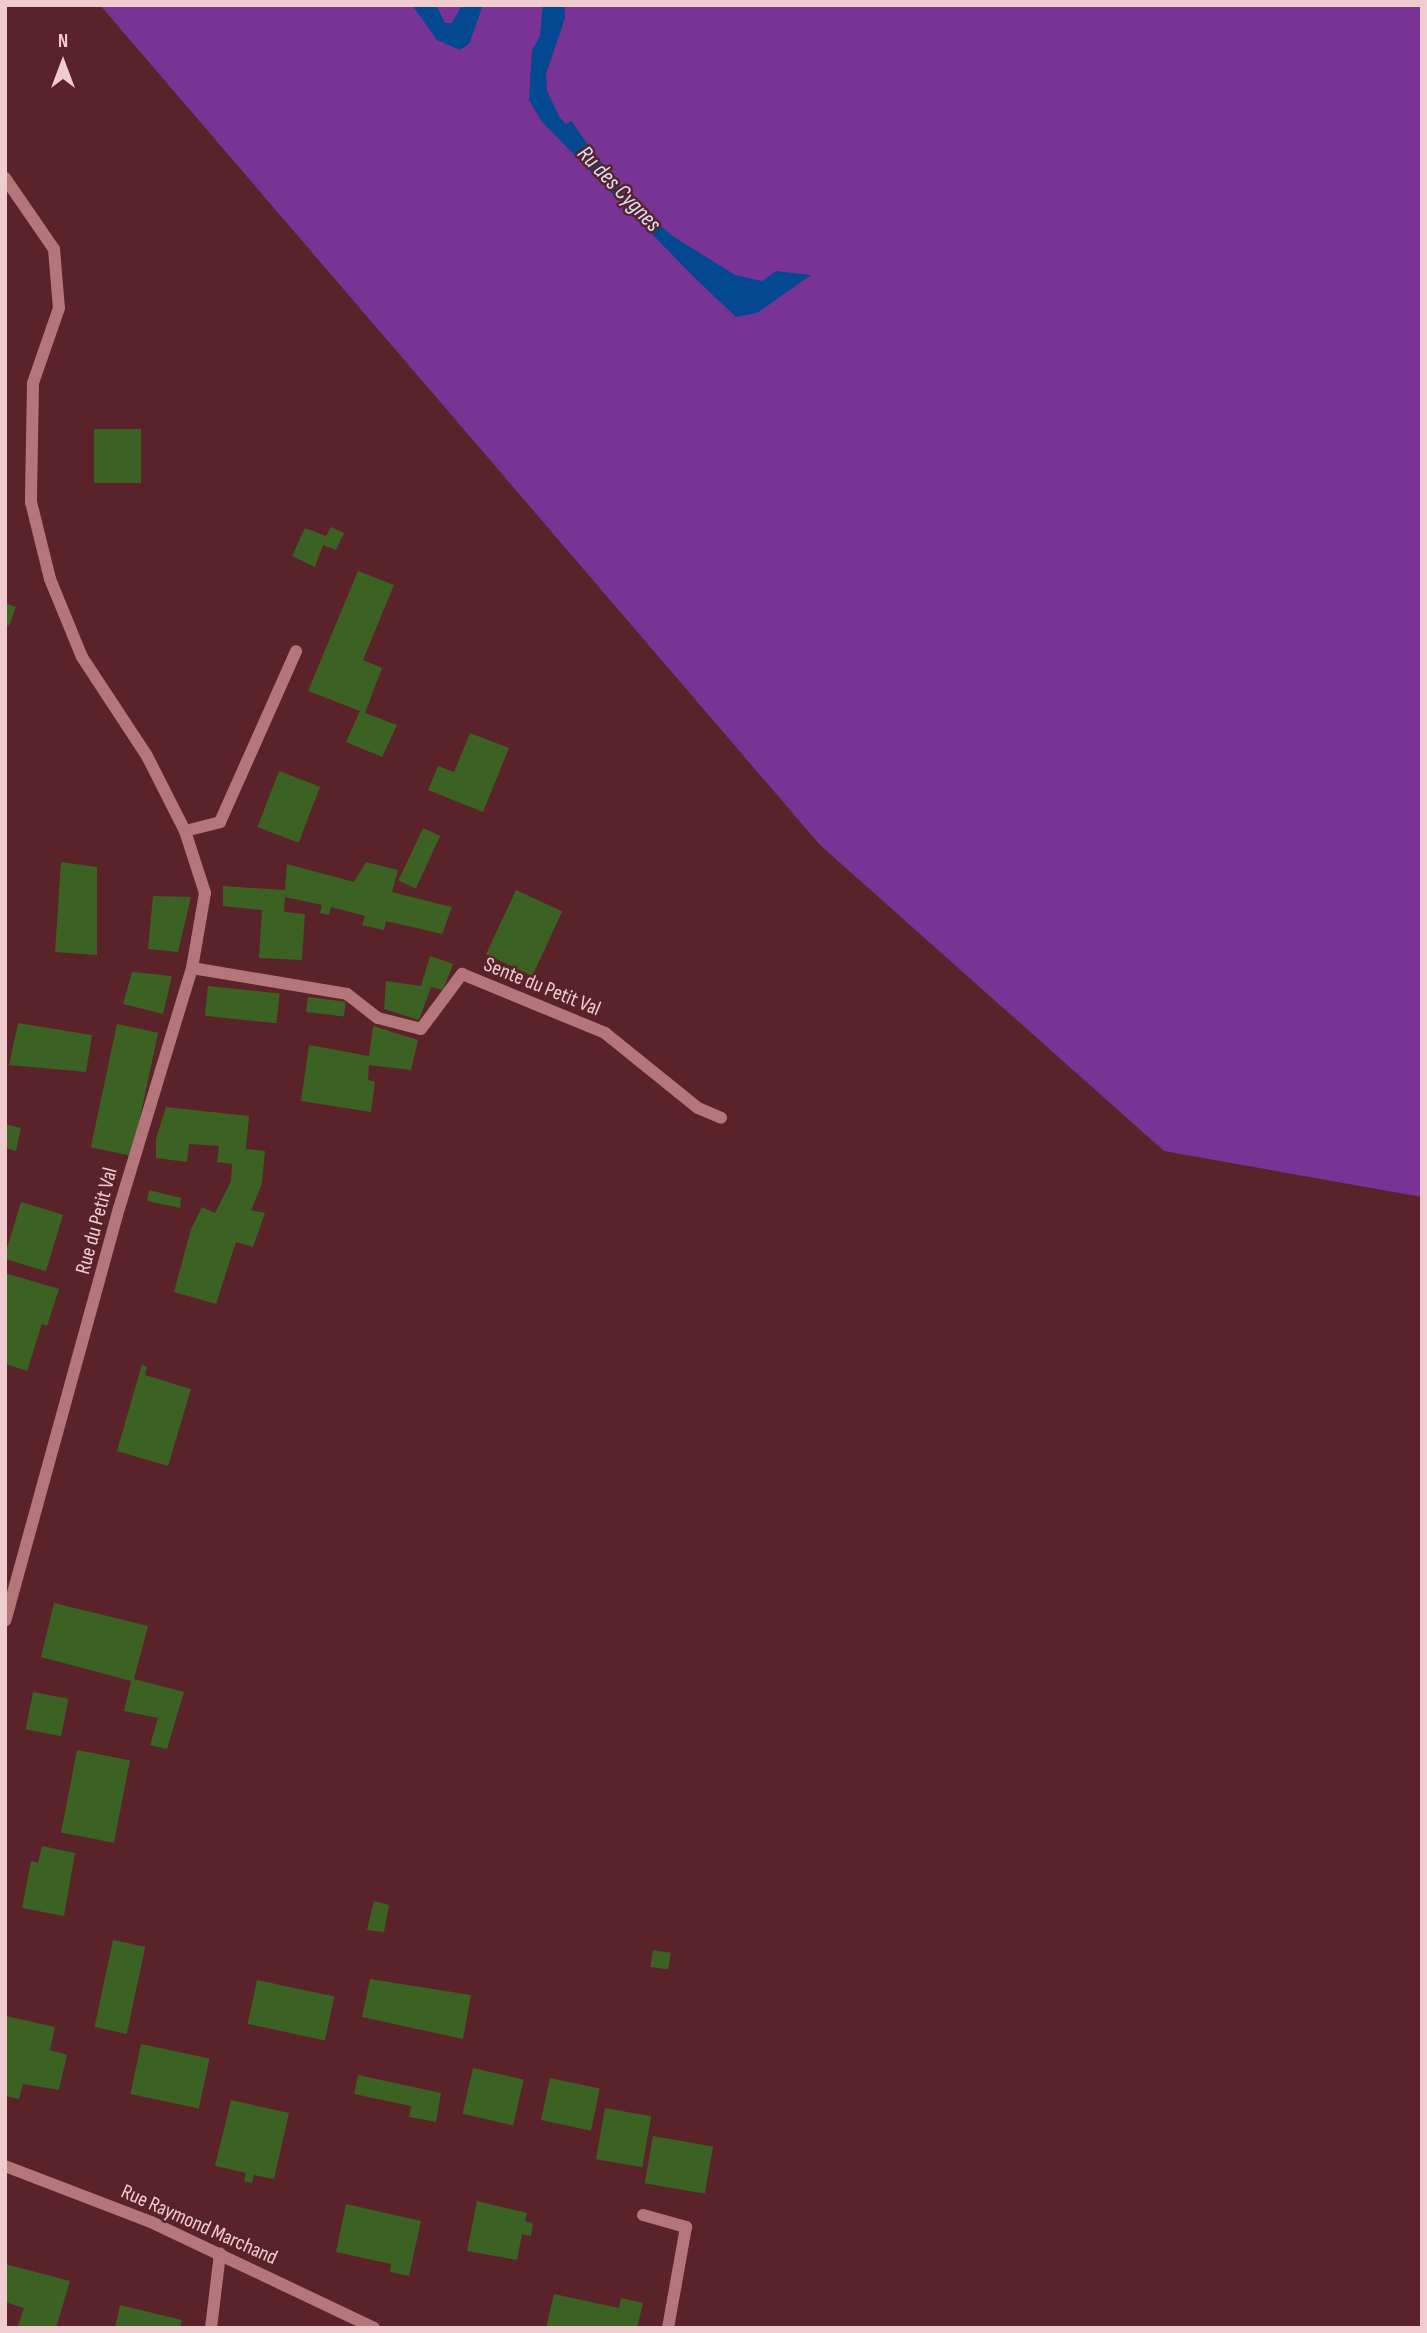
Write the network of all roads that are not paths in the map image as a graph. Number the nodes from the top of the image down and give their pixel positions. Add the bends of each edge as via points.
1 (5, 178) edge
2 (296, 651) dead end
3 (185, 831) junction
4 (192, 968) junction
5 (721, 1118) dead end
6 (5, 1621) edge
7 (5, 2166) edge
8 (643, 2215) dead end
9 (220, 2255) junction
10 (211, 2328) edge
11 (374, 2328) edge
12 (668, 2328) edge

1 - 3 street, Rue du Petit Val via 54,248 60,308 33,383 31,502 50,579 82,657 147,756
2 - 3 street via 220,822
3 - 4 street, Rue du Petit Val via 205,893
4 - 5 street, Sente du Petit Val via 347,993 378,1018 421,1029 462,974 605,1033 698,1108
4 - 6 street, Rue du Petit Val via 119,1208
7 - 9 street, Rue Raymond Marchand via 150,2221
8 - 12 street via 686,2227
9 - 10 street
9 - 11 street, Rue Raymond Marchand

